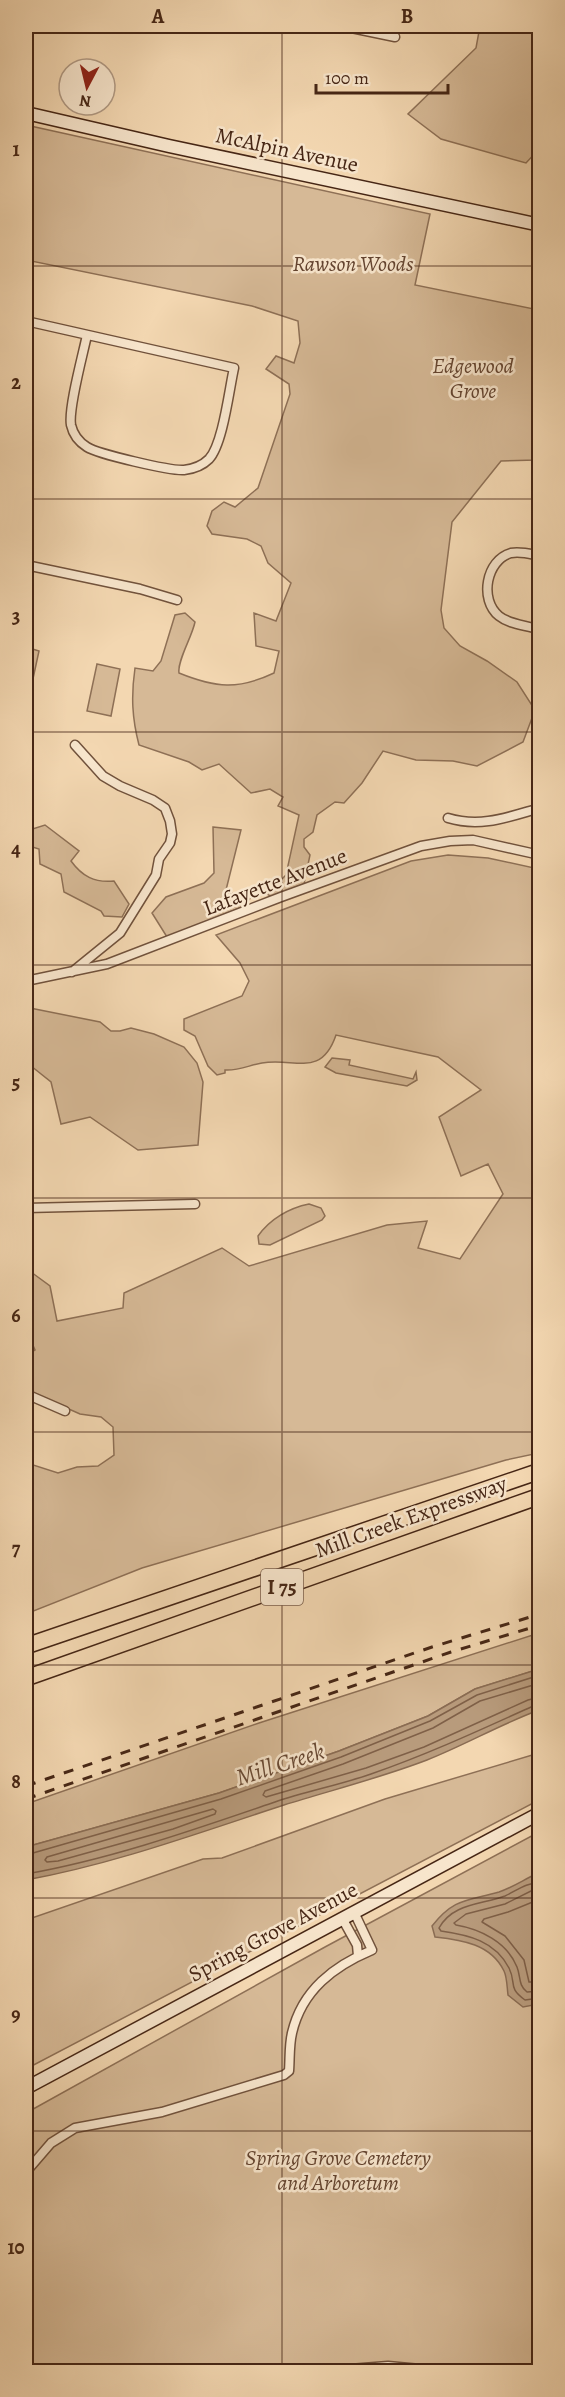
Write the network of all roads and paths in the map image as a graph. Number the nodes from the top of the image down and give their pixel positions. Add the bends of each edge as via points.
1 (342, 26) edge
2 (395, 37) dead end
3 (26, 113) edge
4 (540, 225) edge
5 (26, 321) edge
6 (87, 335) junction
7 (540, 556) edge
8 (26, 565) edge
9 (177, 600) dead end
10 (540, 630) edge
11 (75, 745) dead end
12 (540, 808) edge
13 (448, 818) dead end
14 (540, 855) edge
15 (71, 973) junction
16 (26, 981) edge
17 (195, 1204) dead end
18 (26, 1208) edge
19 (26, 1394) edge
20 (65, 1411) dead end
21 (540, 1471) edge
22 (540, 1496) edge
23 (26, 1646) edge
24 (26, 1678) edge
25 (540, 1813) edge
26 (354, 1912) junction
27 (342, 1918) junction
28 (358, 1956) junction
29 (26, 2088) edge
30 (26, 2172) edge
31 (312, 2372) edge
32 (452, 2372) edge

1 - 2 street
3 - 4 main road, McAlpin Avenue
5 - 6 street
6 - 6 street via 70,417 80,441 93,450 177,470 203,464 215,451 234,368
7 - 10 street via 519,552 504,557 491,572 487,592 491,606 501,618
8 - 9 street
11 - 15 street via 103,776 165,808 172,834 156,874 120,933
12 - 13 street via 482,823
14 - 15 street, Lafayette Avenue via 473,840 421,846 107,964
15 - 16 street, Lafayette Avenue
17 - 18 street
19 - 20 street
21 - 23 highway, Mill Creek Expressway / I 75
22 - 24 highway, Mill Creek Expressway / I 75
25 - 26 main road, Spring Grove Avenue
26 - 27 main road, Spring Grove Avenue
26 - 28 street via 372,1950
27 - 28 street via 357,1945
27 - 29 main road, Spring Grove Avenue
28 - 30 street via 328,1973 306,2000 292,2034 289,2071 284,2075 162,2112 75,2128 51,2143
31 - 32 street via 388,2366

